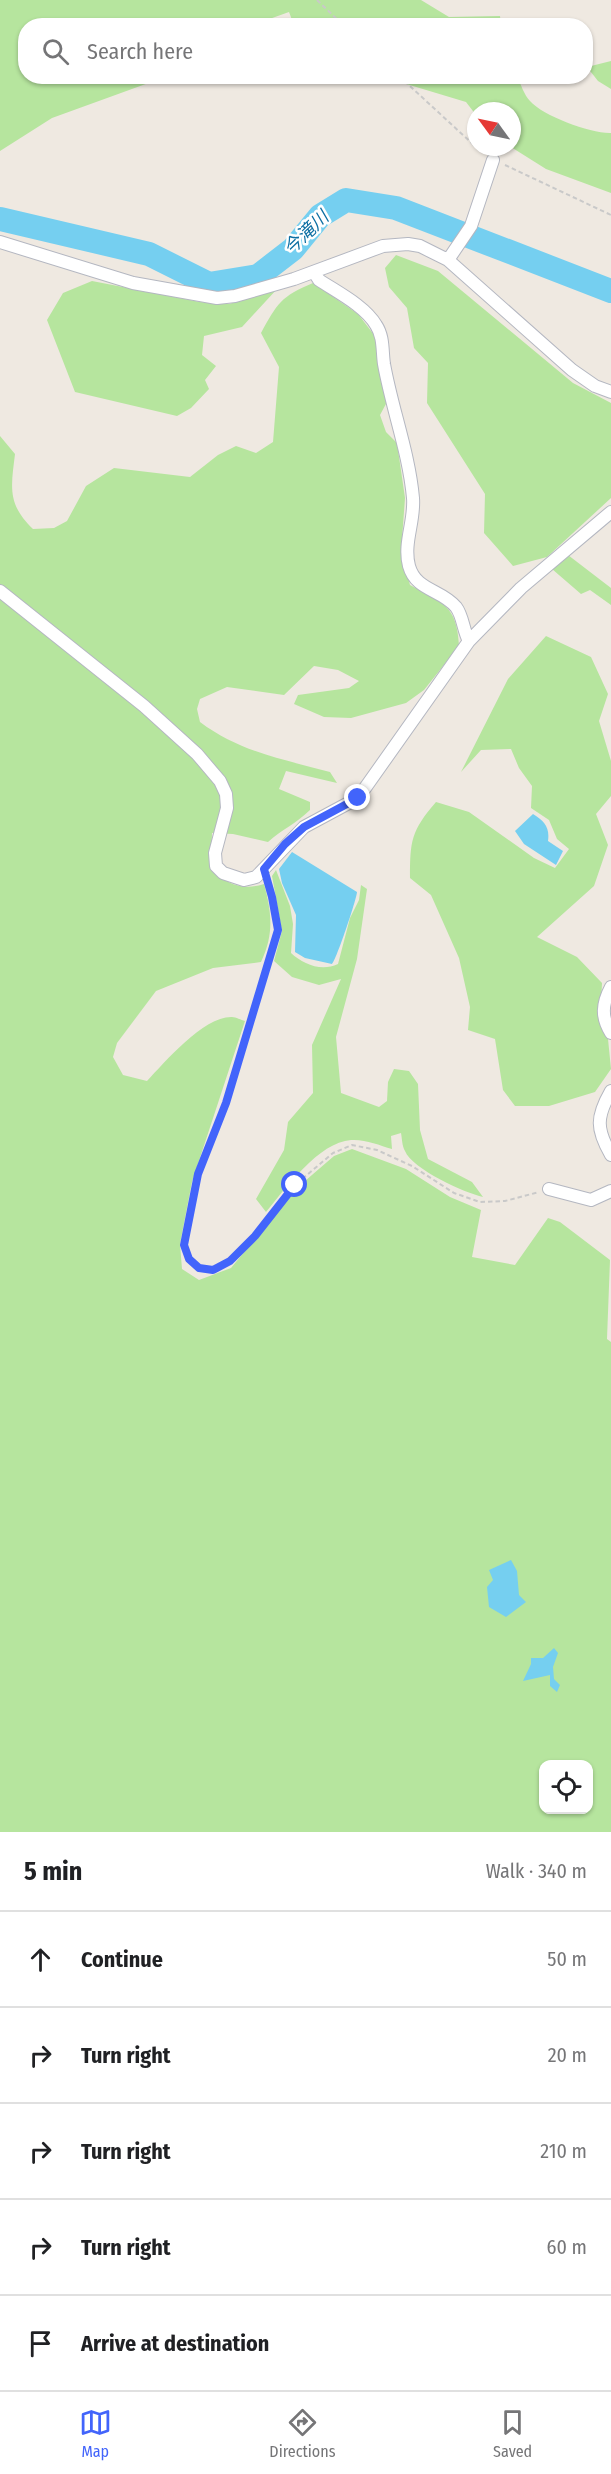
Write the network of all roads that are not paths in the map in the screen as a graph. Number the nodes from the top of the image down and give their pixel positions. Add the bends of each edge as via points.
1 (493, 160) road end
2 (0, 242) edge
3 (451, 255) junction
4 (314, 272) junction
5 (611, 392) edge
6 (611, 512) edge
7 (0, 591) edge
8 (469, 640) junction
9 (611, 987) edge
10 (611, 1033) edge
11 (611, 1091) edge
12 (611, 1155) edge
13 (549, 1190) road end
14 (611, 1191) edge

1 - 3 street via 471,226
2 - 4 street via 133,283 217,298
3 - 4 street via 408,244 383,246
3 - 5 street via 572,369
4 - 8 street via 319,280 376,323 413,498 408,563 412,576 422,586 457,608
6 - 8 street via 521,588
7 - 8 street via 144,706 196,753 226,794 227,808 214,853 216,866 223,873 244,880 256,877 304,827 358,798
9 - 10 street via 603,1011
11 - 12 street via 598,1118 600,1136
13 - 14 street via 591,1200

